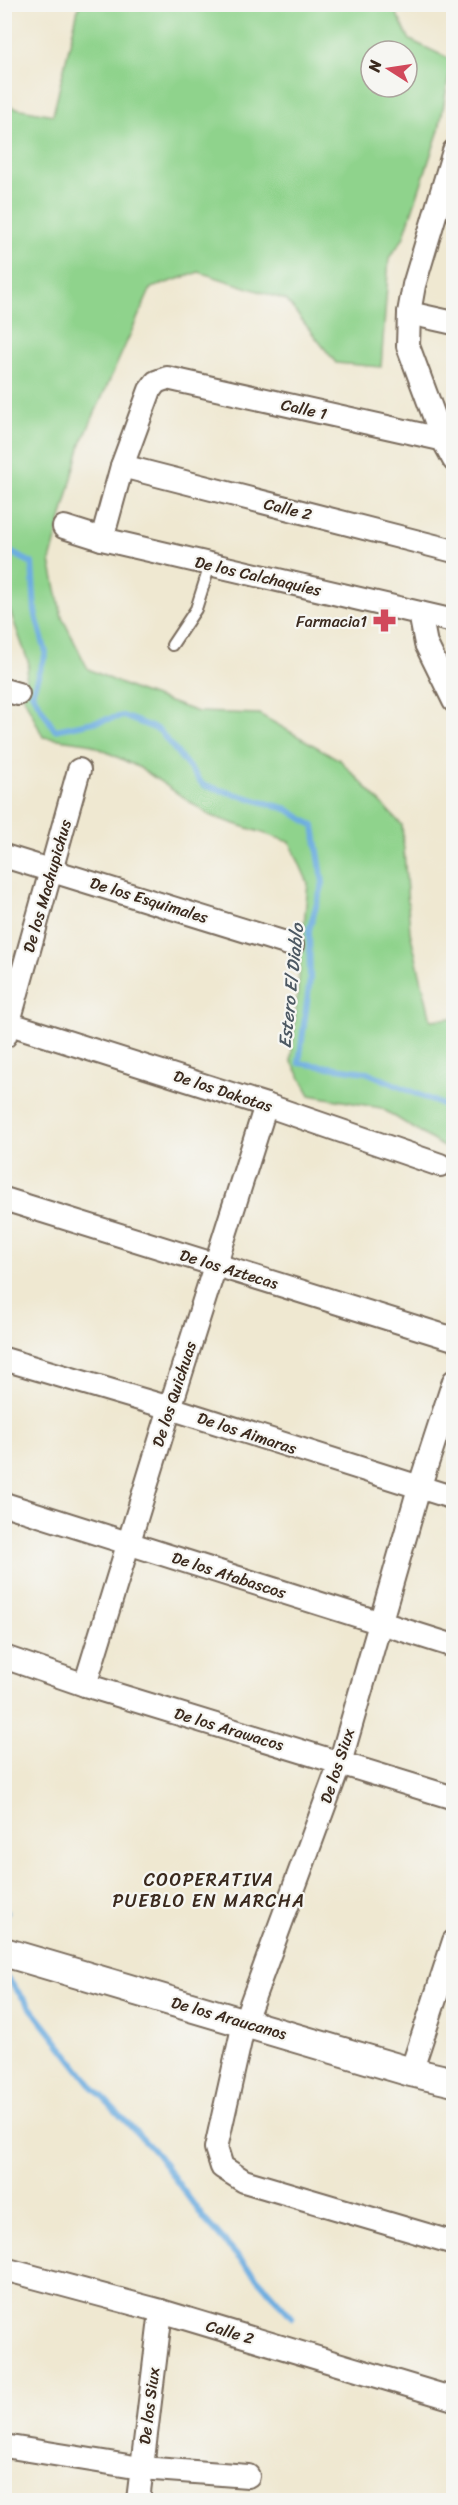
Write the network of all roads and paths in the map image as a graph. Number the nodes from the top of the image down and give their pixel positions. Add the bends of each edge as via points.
1 (453, 151) edge
2 (448, 194) edge
3 (409, 313) junction
4 (453, 323) edge
5 (448, 441) edge
6 (453, 460) edge
7 (122, 466) junction
8 (64, 527) dead end
9 (102, 539) junction
10 (453, 551) edge
11 (210, 565) junction
12 (420, 613) junction
13 (453, 621) edge
14 (172, 645) dead end
15 (453, 701) edge
16 (79, 770) dead end
17 (4, 856) edge
18 (52, 870) junction
19 (292, 945) dead end
20 (6, 1028) edge
21 (267, 1105) junction
22 (440, 1165) dead end
23 (4, 1199) edge
24 (216, 1265) junction
25 (453, 1339) edge
26 (4, 1359) edge
27 (453, 1381) edge
28 (170, 1408) junction
29 (419, 1488) junction
30 (453, 1498) edge
31 (4, 1504) edge
32 (128, 1542) junction
33 (380, 1623) junction
34 (453, 1646) edge
35 (4, 1657) edge
36 (85, 1684) junction
37 (340, 1763) junction
38 (453, 1798) edge
39 (453, 1941) edge
40 (4, 1952) edge
41 (244, 2023) junction
42 (411, 2072) junction
43 (453, 2082) edge
44 (453, 2243) edge
45 (4, 2269) edge
46 (161, 2311) junction
47 (453, 2399) edge
48 (4, 2446) edge
49 (141, 2468) junction
50 (248, 2476) dead end
51 (138, 2500) edge

1 - 2 street
2 - 3 street via 414,285
3 - 4 street
3 - 5 street via 408,346
5 - 6 street
5 - 7 street, Calle 1 via 167,378 156,382 150,390
7 - 9 street
7 - 10 street, Calle 2
8 - 9 street, De los Calchaquíes
9 - 11 street, De los Calchaquíes
11 - 12 street, De los Calchaquíes
11 - 14 lane via 196,609
12 - 13 street, De los Calchaquíes
12 - 15 street via 426,644
16 - 18 street, De los Machupichus
17 - 18 street, De los Esquimales
18 - 19 street, De los Esquimales
18 - 20 street, De los Machupichus
20 - 21 street, De los Dakotas
21 - 22 street, De los Dakotas
21 - 24 street, De los Quichuas
23 - 24 street, De los Aztecas
24 - 25 street, De los Aztecas
24 - 28 street, De los Quichuas
26 - 28 street, De los Aimaras
27 - 29 street, De los Siux
28 - 29 street, De los Aimaras
28 - 32 street, De los Quichuas
29 - 30 street, De los Aimaras
29 - 33 street, De los Siux
31 - 32 street, De los Atabascos
32 - 33 street, De los Atabascos
32 - 36 street, De los Quichuas
33 - 34 street, De los Atabascos
33 - 37 street, De los Siux
35 - 36 street, De los Arawacos
36 - 37 street, De los Arawacos
37 - 38 street, De los Arawacos
37 - 41 street, De los Siux
39 - 42 street
40 - 41 street, De los Araucanos
41 - 42 street, De los Araucanos
41 - 44 street, De los Siux via 216,2148 222,2167 244,2181
42 - 43 street, De los Araucanos
45 - 46 street, Calle 2
46 - 47 street, Calle 2
46 - 49 street, De los Siux
48 - 49 street
49 - 50 street
49 - 51 street, De los Siux

